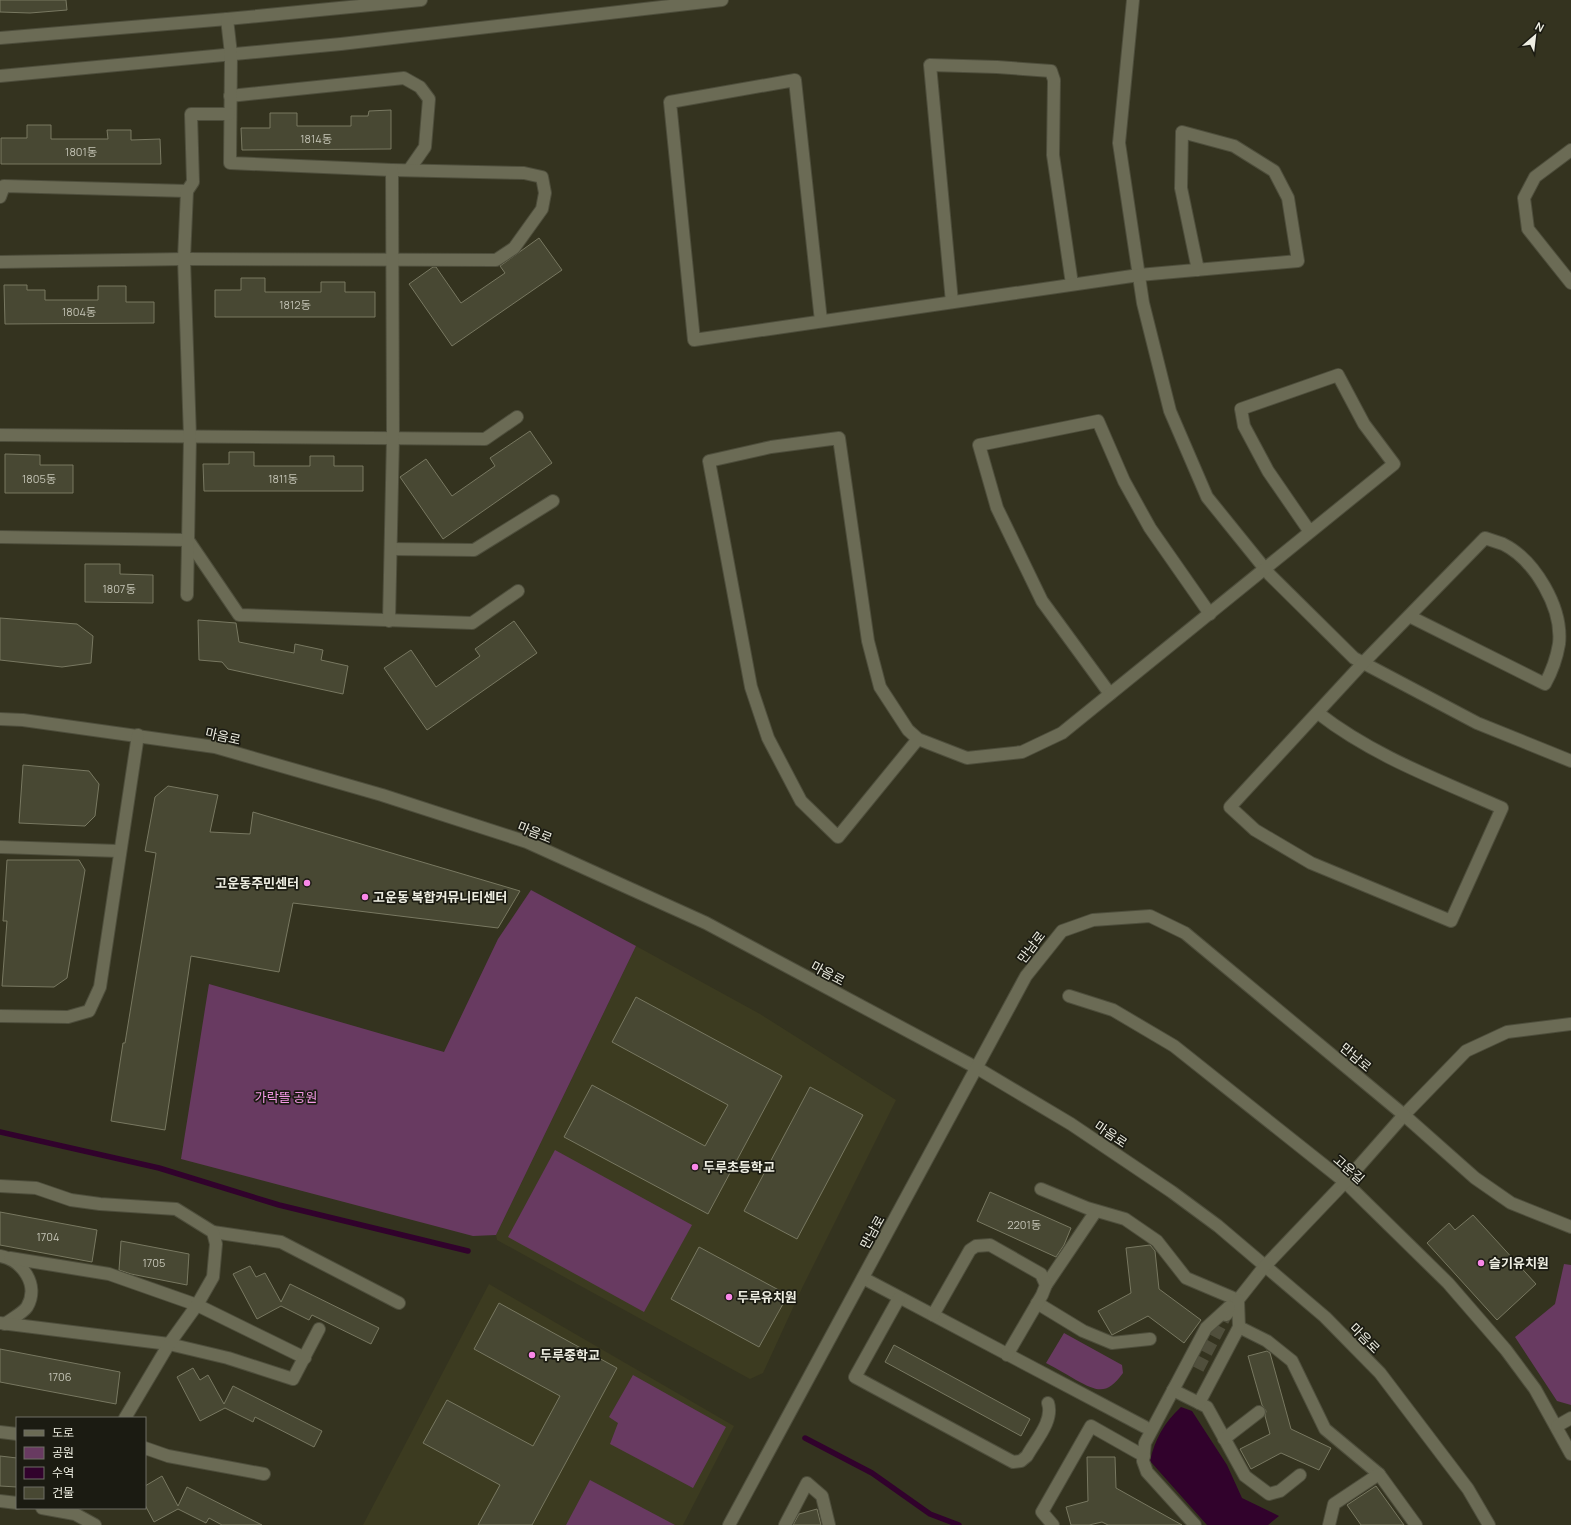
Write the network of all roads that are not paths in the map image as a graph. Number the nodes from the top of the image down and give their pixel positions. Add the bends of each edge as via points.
1 (421, 0) edge
2 (722, 0) edge
3 (1133, 0) edge
4 (227, 20) junction
5 (0, 38) edge
6 (231, 54) junction
7 (0, 76) edge
8 (230, 96) junction
9 (229, 114) junction
10 (1571, 150) edge
11 (392, 170) junction
12 (409, 170) junction
13 (187, 191) junction
14 (0, 197) edge
15 (184, 259) junction
16 (392, 259) junction
17 (0, 262) edge
18 (1198, 270) junction
19 (1139, 275) junction
20 (1571, 283) edge
21 (1072, 284) junction
22 (952, 302) junction
23 (821, 321) junction
24 (517, 417) dead end
25 (0, 435) edge
26 (190, 437) junction
27 (393, 437) junction
28 (553, 501) dead end
29 (1310, 532) junction
30 (0, 537) edge
31 (188, 540) junction
32 (391, 549) junction
33 (1265, 569) junction
34 (518, 591) dead end
35 (187, 595) dead end
36 (1210, 614) junction
37 (1409, 616) junction
38 (390, 621) junction
39 (1363, 663) junction
40 (1110, 694) junction
41 (1318, 712) junction
42 (0, 718) edge
43 (138, 736) junction
44 (918, 740) junction
45 (1571, 761) edge
46 (0, 847) edge
47 (119, 851) junction
48 (1069, 996) dead end
49 (0, 1016) edge
50 (1571, 1024) edge
51 (977, 1068) junction
52 (1404, 1115) junction
53 (1345, 1182) junction
54 (0, 1186) edge
55 (1040, 1189) dead end
56 (1096, 1211) junction
57 (1571, 1227) edge
58 (213, 1232) junction
59 (5, 1257) edge
60 (1264, 1267) junction
61 (863, 1278) junction
62 (1046, 1285) junction
63 (899, 1298) junction
64 (1238, 1300) junction
65 (399, 1303) dead end
66 (1037, 1303) junction
67 (197, 1305) junction
68 (933, 1315) junction
69 (1226, 1315) tunnel mouth
70 (2, 1323) edge
71 (1239, 1327) junction
72 (319, 1329) dead end
73 (1150, 1339) dead end
74 (169, 1344) junction
75 (1008, 1355) junction
76 (305, 1358) junction
77 (1173, 1390) junction
78 (1199, 1403) junction
79 (1048, 1404) dead end
80 (1260, 1412) dead end
81 (126, 1417) edge
82 (1571, 1418) edge
83 (1556, 1426) junction
84 (1145, 1428) dead end
85 (0, 1432) edge
86 (16, 1434) edge
87 (1224, 1439) junction
88 (146, 1448) edge
89 (1571, 1454) edge
90 (1144, 1456) junction
91 (264, 1474) dead end
92 (1379, 1474) junction
93 (1300, 1475) dead end
94 (0, 1501) edge
95 (16, 1503) edge
96 (48, 1509) edge
97 (95, 1525) edge
98 (729, 1525) edge
99 (785, 1525) edge
100 (830, 1525) edge
101 (1053, 1525) edge
102 (1195, 1525) edge
103 (1330, 1525) edge
104 (1416, 1525) edge
105 (1489, 1525) edge

1 - 4 street
2 - 6 street via 341,44
3 - 19 street via 1119,143
4 - 5 street
4 - 6 street
6 - 7 street
6 - 8 street
8 - 9 street
8 - 12 street via 404,78 420,87 429,99 425,147
9 - 11 street via 230,163
9 - 13 street via 191,114 193,182
10 - 20 street via 1535,177 1524,198 1528,229
11 - 12 street
11 - 16 street
12 - 16 street via 524,173 542,177 545,193 542,209 514,248 496,260
13 - 14 street via 4,186
13 - 15 street
15 - 16 street
15 - 17 street
15 - 26 street
16 - 27 street
18 - 18 street via 1298,261 1288,198 1274,171 1234,146 1182,132 1181,188
18 - 19 street
19 - 21 street
19 - 33 street via 1143,303 1170,411 1207,497
21 - 22 street
21 - 22 street via 1053,155 1054,80 1051,72 930,65
22 - 23 street
23 - 23 street via 694,340 670,102 795,80
24 - 27 street via 485,439
25 - 26 street
26 - 27 street
26 - 31 street
27 - 32 street
28 - 32 street via 474,550
29 - 29 street via 1394,464 1364,424 1338,375 1241,409 1244,426 1268,471
29 - 33 street
30 - 31 street
31 - 35 street
31 - 38 street via 239,616
32 - 38 street
33 - 36 street
33 - 39 street via 1354,658
34 - 38 street via 472,623
36 - 40 street
36 - 40 street via 1150,528 1124,481 1098,421 979,445 997,508 1042,601
37 - 37 street via 1485,538 1504,544 1528,563 1546,588 1558,617 1559,644 1545,684
37 - 39 street
39 - 41 street
39 - 45 street via 1477,723
40 - 44 street via 1062,733 1022,752 967,758
41 - 41 street via 1340,730 1384,755 1502,808 1451,921 1312,863 1255,830 1230,807
42 - 43 street, 마음로
43 - 47 street
43 - 51 street, 마음로 via 215,747 382,795 527,842 706,923
44 - 44 street via 838,837 802,801 768,738 750,687 709,461 771,447 839,438 868,641 876,672 880,687 908,730
46 - 47 street
47 - 49 street via 100,987 89,1010 68,1017
48 - 53 street, 고운길 via 1113,1010 1174,1046
50 - 52 street via 1507,1032 1466,1051
51 - 52 street, 만남로 via 1026,976 1062,931 1093,920 1150,916 1185,933
51 - 60 street, 마음로 via 1070,1124 1172,1192 1218,1226
51 - 61 street, 만남로
52 - 53 street
52 - 57 street, 만남로 via 1475,1178 1511,1203
53 - 60 street
53 - 83 street, 고운길 via 1453,1289 1506,1350
54 - 58 street via 36,1188 71,1200 93,1203 176,1209
55 - 56 street
56 - 62 street
56 - 64 street via 1125,1219 1157,1241 1186,1278
58 - 65 street via 281,1242
58 - 67 street via 216,1244 213,1276
59 - 67 street via 109,1274
59 - 70 street via 22,1269 32,1284 27,1307
60 - 64 street
60 - 105 street, 마음로 via 1325,1317 1380,1373 1468,1489
61 - 63 street
61 - 98 street, 만남로
62 - 66 street
62 - 68 street via 1041,1274 990,1245 976,1246 966,1255
63 - 68 street
63 - 79 street via 855,1377 1013,1462 1021,1461 1030,1450 1049,1418
64 - 69 street
64 - 71 street
64 - 77 street via 1206,1328
66 - 73 street via 1083,1331 1112,1343
66 - 75 street
67 - 74 street
67 - 76 street
68 - 75 street
70 - 74 street
71 - 78 street
71 - 92 street via 1267,1341 1292,1361 1325,1429
72 - 76 street
74 - 76 street via 228,1358 293,1379
74 - 81 street
75 - 84 street
77 - 78 street
77 - 90 street via 1145,1443
78 - 87 street via 1207,1407
80 - 87 street
82 - 83 street
83 - 89 street, 고운길
85 - 86 street
87 - 93 street via 1245,1476 1269,1494 1280,1491
88 - 91 street via 168,1456
90 - 101 street via 1091,1426 1042,1512
90 - 102 street via 1147,1472
92 - 103 street via 1334,1504
92 - 104 street
94 - 95 street
96 - 97 street via 75,1514
99 - 100 street via 807,1483 822,1496

